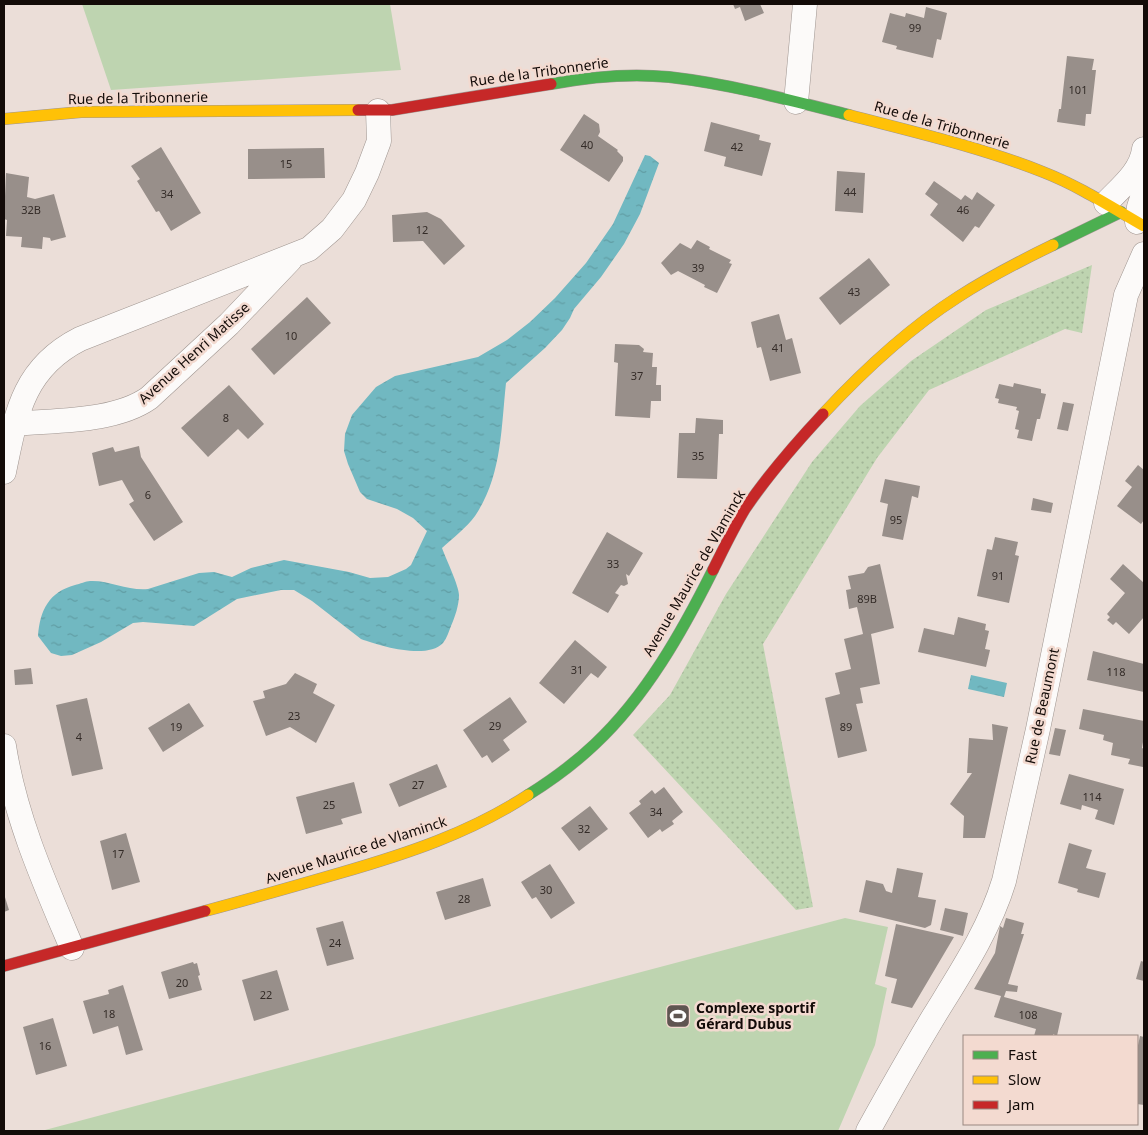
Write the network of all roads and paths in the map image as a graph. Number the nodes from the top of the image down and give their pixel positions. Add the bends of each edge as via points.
1 (806, 4) edge
2 (796, 102) junction
3 (378, 111) junction
4 (4, 118) edge
5 (1144, 156) edge
6 (1144, 192) edge
7 (1127, 216) edge
8 (295, 254) junction
9 (1144, 254) edge
10 (15, 424) junction
11 (4, 472) edge
12 (4, 746) edge
13 (72, 948) junction
14 (4, 966) edge
15 (868, 1131) edge

1 - 2 street
2 - 3 street, Rue de la Tribonnerie via 689,80 632,76 578,79
2 - 7 street, Rue de la Tribonnerie via 934,137 1044,172
3 - 4 street, Rue de la Tribonnerie via 81,112
3 - 8 street, Avenue Henri Matisse via 379,140 354,200 332,229 309,249
5 - 7 street via 1132,176
6 - 7 street via 1139,207
7 - 13 street, Avenue Maurice de Vlaminck via 994,276 957,298 899,342 837,399 778,464 745,510 672,645 640,691 591,747 545,783 493,816 427,846
8 - 10 street, Avenue Henri Matisse via 65,347 34,377
8 - 10 street, Avenue Henri Matisse via 229,324 139,405 116,414
9 - 15 street, Rue de Beaumont via 1126,296 1038,729 1000,894 982,936
10 - 11 street, Avenue Henri Matisse
12 - 13 street via 30,846
13 - 14 street, Avenue Maurice de Vlaminck

